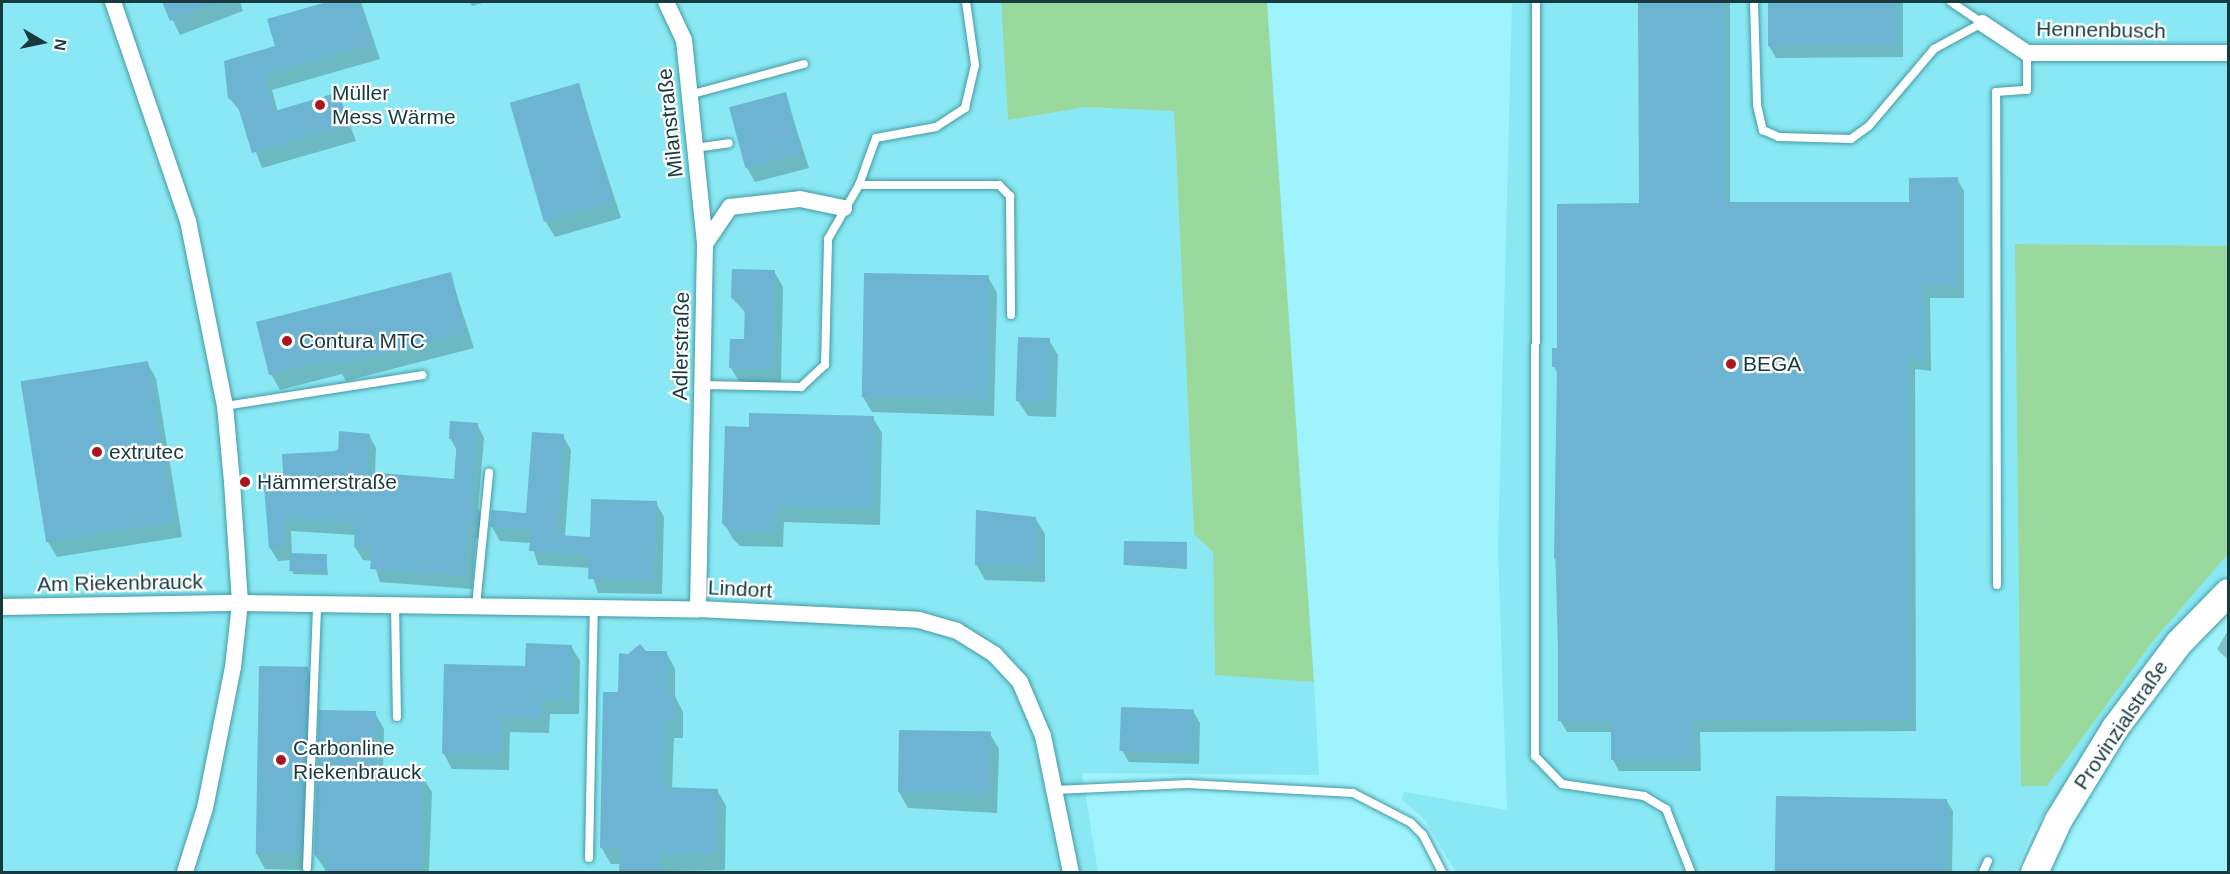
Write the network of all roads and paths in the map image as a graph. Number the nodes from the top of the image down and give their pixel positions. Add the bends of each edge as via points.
1 (113, 2) edge
2 (666, 2) edge
3 (966, 2) edge
4 (1536, 2) edge
5 (1754, 2) edge
6 (1951, 2) edge
7 (1982, 23) junction
8 (2027, 53) junction
9 (2229, 54) edge
10 (804, 64) dead end
11 (689, 95) junction
12 (729, 143) dead end
13 (695, 148) junction
14 (859, 185) junction
15 (844, 208) junction
16 (705, 244) junction
17 (1011, 315) dead end
18 (423, 375) dead end
19 (702, 385) junction
20 (225, 406) junction
21 (489, 473) dead end
22 (1997, 585) dead end
23 (2229, 592) edge
24 (240, 603) junction
25 (317, 604) junction
26 (395, 605) junction
27 (476, 606) junction
28 (2, 607) edge
29 (594, 608) junction
30 (698, 609) junction
31 (397, 717) dead end
32 (1055, 790) junction
33 (589, 858) dead end
34 (1988, 861) dead end
35 (306, 868) dead end
36 (189, 871) edge
37 (1071, 873) edge
38 (1442, 873) edge
39 (1691, 873) edge
40 (1983, 873) edge
41 (2034, 873) edge

1 - 20 street via 188,221
2 - 11 street, Milanstraße via 684,40
3 - 14 lane via 975,65 965,108 936,127 876,138
4 - 39 lane via 1531,725 1535,756 1562,784 1644,796 1666,809
5 - 7 lane via 1756,105 1763,130 1779,137 1851,139 1869,126 1934,49
6 - 7 lane
7 - 8 street, Hennenbusch
8 - 9 street, Hennenbusch
8 - 22 lane via 2027,90 1996,92
10 - 11 lane
11 - 13 street, Milanstraße
12 - 13 lane
13 - 16 street, Milanstraße
14 - 15 lane
14 - 17 lane via 999,185 1010,196
15 - 16 street via 800,199 730,207
15 - 19 lane via 826,251 825,365 801,387
16 - 19 street, Adlerstraße
18 - 20 lane
19 - 30 street, Adlerstraße
20 - 24 street
21 - 27 lane
23 - 41 main road, Provinzialstraße via 2178,643 2115,727 2058,820
24 - 25 street, Lindort
24 - 28 street, Am Riekenbrauck
24 - 36 street via 221,733
25 - 26 street, Lindort
25 - 35 lane
26 - 27 street, Lindort
26 - 31 lane
27 - 29 street, Lindort
29 - 30 street, Lindort
29 - 33 lane
30 - 32 street, Lindort via 920,620 957,631 994,654 1020,682 1043,736
32 - 37 street, Lindort
32 - 38 lane via 1188,784 1353,793 1388,807 1424,834
34 - 40 lane

